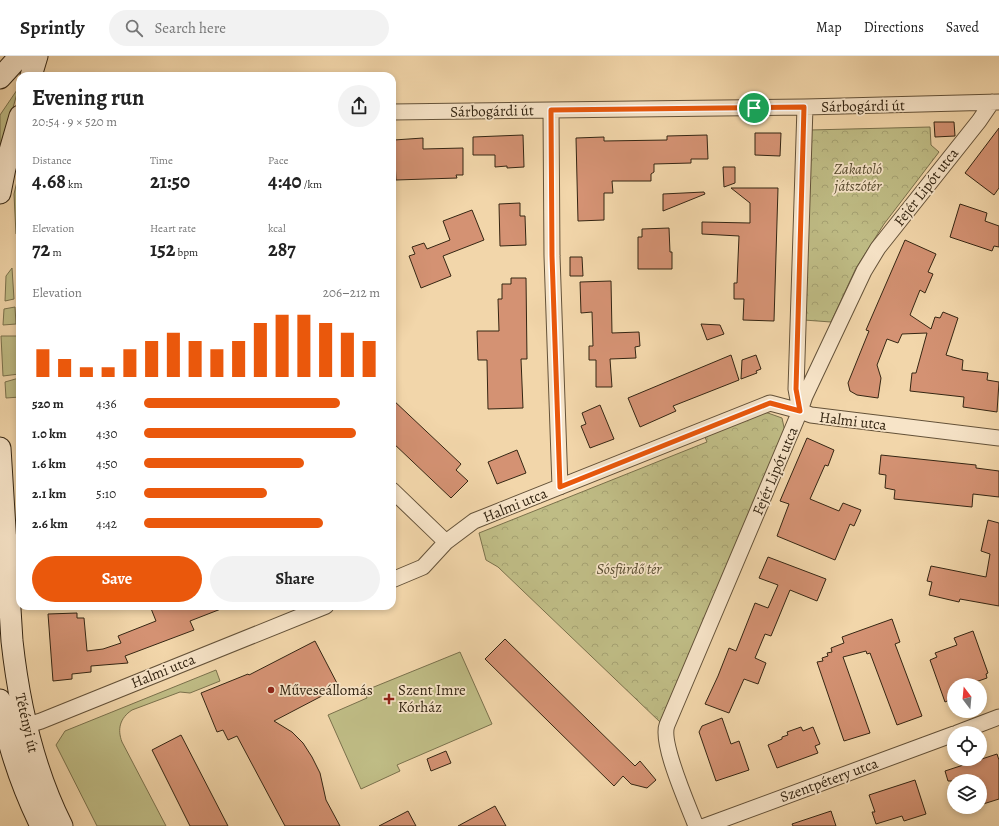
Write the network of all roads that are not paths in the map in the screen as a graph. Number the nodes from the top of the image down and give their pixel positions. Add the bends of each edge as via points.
1 (20, 56) edge
2 (37, 56) edge
3 (32, 72) edge
4 (0, 78) edge
5 (995, 102) edge
6 (804, 107) junction
7 (551, 110) junction
8 (396, 112) edge
9 (16, 130) edge
10 (0, 193) edge
11 (800, 411) junction
12 (999, 438) edge
13 (0, 448) edge
14 (560, 487) junction
15 (396, 494) edge
16 (446, 542) junction
17 (13, 543) edge
18 (396, 578) edge
19 (316, 610) edge
20 (0, 700) edge
21 (999, 717) edge
22 (976, 726) edge
23 (11, 730) edge
24 (947, 737) edge
25 (41, 826) edge
26 (62, 826) edge
27 (696, 826) edge
28 (705, 826) edge

1 - 4 main road
2 - 3 main road
5 - 6 street, Sárbogárdi út
5 - 11 street, Fejér Lipót utca via 883,242 864,271
6 - 7 street, Sárbogárdi út
6 - 11 street via 796,382
7 - 8 street, Sárbogárdi út
7 - 14 street via 552,256
9 - 10 main road
11 - 12 street, Halmi utca via 811,415
11 - 14 street, Halmi utca via 770,403
11 - 27 street, Fejér Lipót utca via 665,730 667,750
13 - 17 main road, Tétényi út
14 - 16 street, Halmi utca via 474,521
15 - 16 street
16 - 18 street, Halmi utca via 423,567
17 - 23 main road, Tétényi út
19 - 23 street, Halmi utca via 41,721
20 - 23 main road, Tétényi út
21 - 22 street, Szentpétery utca
23 - 25 main road, Tétényi út via 14,760
23 - 26 main road, Tétényi út via 39,771
24 - 28 street, Szentpétery utca

